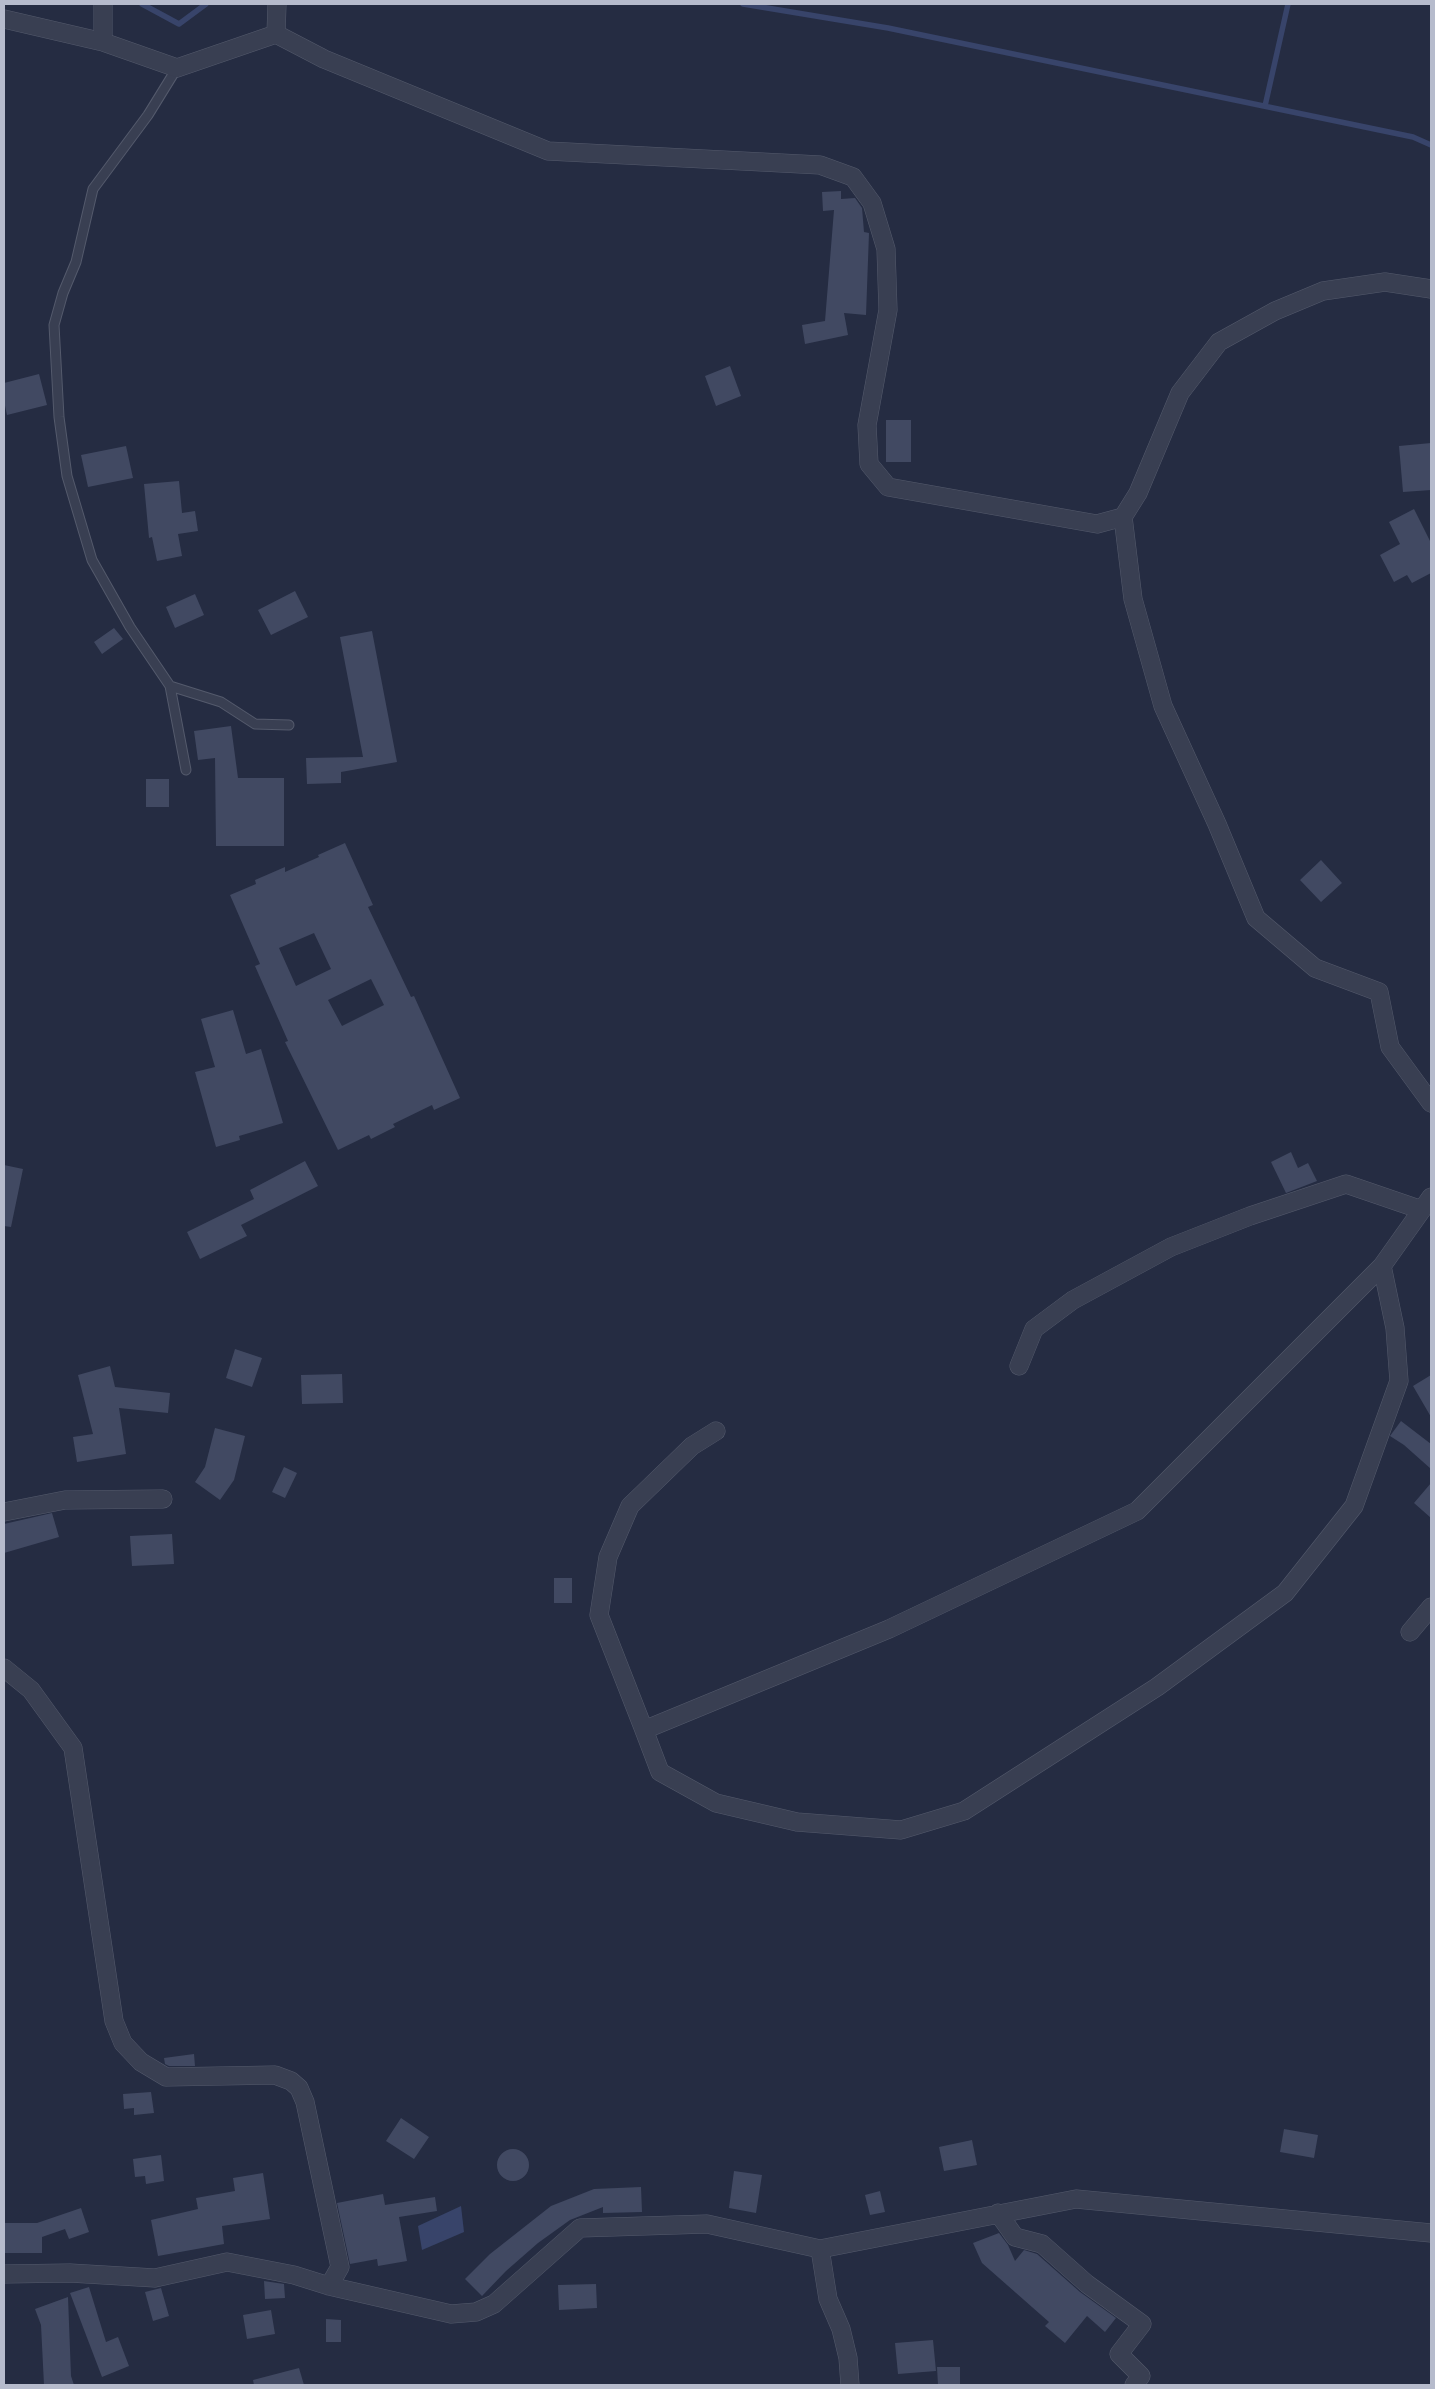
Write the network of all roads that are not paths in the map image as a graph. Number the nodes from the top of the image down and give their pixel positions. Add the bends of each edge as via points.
1 (103, 4) edge
2 (277, 4) edge
3 (4, 19) edge
4 (276, 34) junction
5 (103, 42) junction
6 (177, 68) junction
7 (1431, 289) edge
8 (1123, 518) junction
9 (170, 686) junction
10 (289, 725) dead end
11 (186, 770) dead end
12 (1431, 1103) edge
13 (1427, 1203) edge
14 (1382, 1266) junction
15 (1019, 1366) dead end
16 (716, 1431) dead end
17 (163, 1500) dead end
18 (4, 1512) edge
19 (1431, 1607) edge
20 (1410, 1632) dead end
21 (4, 1668) edge
22 (644, 1730) junction
23 (998, 2213) junction
24 (1431, 2233) edge
25 (820, 2249) junction
26 (4, 2274) edge
27 (329, 2286) junction
28 (850, 2385) edge
29 (1134, 2385) edge

1 - 5 street
2 - 4 street
3 - 5 street
4 - 6 street
4 - 8 street via 324,59 548,151 820,165 853,177 872,202 886,249 888,310 867,425 869,464 888,486 1097,524
5 - 6 street
6 - 9 lane via 148,115 93,189 79,253 54,325 59,417 67,476 92,560 130,627
7 - 8 street via 1385,282 1323,291 1275,311 1219,342 1180,392 1138,494
8 - 12 street via 1133,599 1163,706 1256,918 1315,968 1379,992 1390,1047
9 - 10 lane via 221,702 254,724
9 - 11 lane
13 - 14 street
13 - 15 street via 1346,1184 1171,1247 1073,1300 1034,1329
14 - 22 street via 1137,1511 889,1629
14 - 22 street via 1395,1328 1399,1381 1354,1506 1285,1593 1157,1687 964,1811 901,1830 797,1822 716,1802 660,1772
16 - 22 street via 692,1446 630,1506 608,1557 599,1615
17 - 18 street via 65,1500
19 - 20 street
21 - 27 street via 31,1690 73,1748 114,2021 123,2043 141,2062 166,2077 275,2075 299,2088 305,2102 340,2267
23 - 24 street via 1076,2200
23 - 25 street
23 - 29 street via 1016,2237 1042,2244 1087,2284 1142,2324 1120,2354 1141,2376
25 - 27 street via 707,2224 580,2228 494,2304 476,2312 451,2314
25 - 28 street via 828,2299 841,2329 848,2358
26 - 27 street via 70,2273 155,2278 227,2262 294,2275

